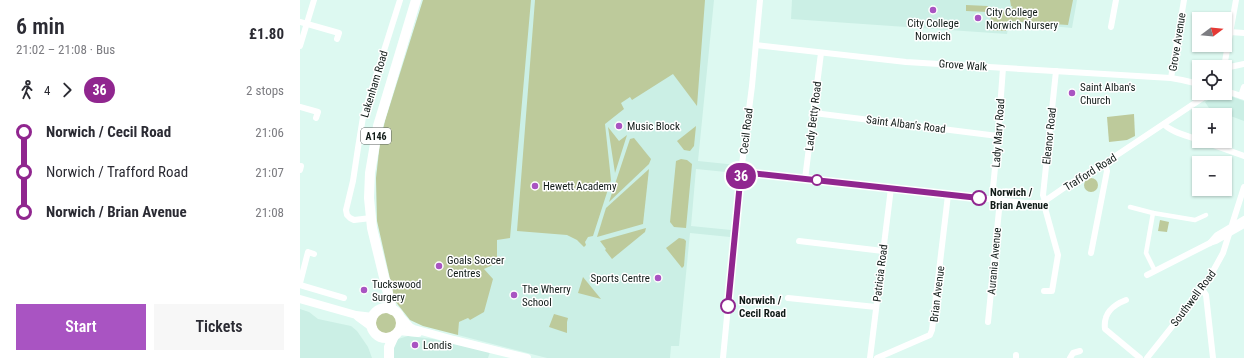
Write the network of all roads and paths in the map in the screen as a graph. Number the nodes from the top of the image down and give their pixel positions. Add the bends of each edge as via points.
1 (314, 0) edge
2 (400, 0) edge
3 (416, 0) edge
4 (760, 0) edge
5 (1116, 0) edge
6 (1184, 0) edge
7 (1236, 0) edge
8 (1232, 21) edge
9 (300, 22) edge
10 (307, 24) junction
11 (1111, 27) dead end
12 (1232, 32) edge
13 (339, 33) dead end
14 (1244, 33) edge
15 (756, 45) junction
16 (300, 46) edge
17 (821, 53) junction
18 (1244, 64) edge
19 (1232, 67) edge
20 (1003, 68) junction
21 (1056, 71) junction
22 (1171, 78) junction
23 (1192, 82) edge
24 (1244, 87) edge
25 (1232, 93) edge
26 (1242, 96) edge
27 (1200, 100) edge
28 (300, 107) edge
29 (318, 112) dead end
30 (814, 113) junction
31 (1164, 124) junction
32 (998, 136) junction
33 (1192, 137) edge
34 (1222, 148) edge
35 (1244, 156) edge
36 (1105, 163) junction
37 (741, 172) junction
38 (806, 179) junction
39 (1244, 187) edge
40 (891, 188) junction
41 (948, 195) junction
42 (992, 199) junction
43 (1000, 200) junction
44 (1043, 202) junction
45 (1130, 207) dead end
46 (1153, 213) junction
47 (1206, 214) dead end
48 (371, 218) junction
49 (1244, 219) edge
50 (1244, 225) edge
51 (799, 241) dead end
52 (1210, 242) junction
53 (302, 250) dead end
54 (883, 251) junction
55 (1091, 253) dead end
56 (1155, 271) junction
57 (1147, 275) dead end
58 (383, 276) junction
59 (300, 284) edge
60 (1201, 290) junction
61 (1044, 292) dead end
62 (344, 298) dead end
63 (788, 298) dead end
64 (300, 299) edge
65 (1126, 300) dead end
66 (876, 307) junction
67 (396, 312) junction
68 (375, 314) junction
69 (356, 315) junction
70 (988, 322) dead end
71 (373, 328) junction
72 (397, 333) junction
73 (381, 337) junction
74 (440, 337) junction
75 (1080, 351) dead end
76 (522, 357) edge
77 (385, 358) edge
78 (389, 358) edge
79 (723, 358) edge
80 (870, 358) edge
81 (877, 358) edge
82 (1070, 358) edge
83 (1140, 358) edge
84 (1147, 358) edge
85 (1213, 358) edge

1 - 10 street
2 - 48 street, Lakenham Road via 363,117 346,210 347,215 354,220
3 - 48 highway, Lakenham Road / A146 via 378,126 370,180
4 - 15 street, Cecil Road
5 - 11 street
6 - 22 street, Grove Avenue
7 - 8 street
9 - 10 street
10 - 13 street
10 - 16 street
12 - 14 street
15 - 17 street, Grove Walk
15 - 37 street, Cecil Road
17 - 20 street, Grove Walk
17 - 30 street, Lady Betty Road
18 - 19 street
20 - 21 street, Grove Walk
20 - 32 street, Lady Mary Road
21 - 22 street, Grove Walk
21 - 44 street, Eleanor Road
22 - 23 street, Grove Avenue
24 - 26 street
25 - 26 street
27 - 31 street, Trafford Road
28 - 29 street
30 - 32 street, Saint Alban's Road
30 - 38 street, Lady Betty Road
31 - 33 street via 1171,130
31 - 36 street, Trafford Road
32 - 42 street, Lady Mary Road
34 - 35 street
36 - 44 street, Trafford Road
36 - 55 street via 1107,171
37 - 38 street
37 - 79 street, Cecil Road
38 - 40 street
39 - 60 street, Southwell Road via 1223,253
40 - 41 street
40 - 54 street, Patricia Road
41 - 42 street
41 - 81 street, Brian Avenue via 930,335
42 - 43 street
43 - 44 street
43 - 70 street, Aurania Avenue
44 - 61 street, Eleanor Road via 1058,255 1054,293
45 - 46 street
46 - 47 street via 1195,220
46 - 56 street via 1146,253
48 - 58 highway, Lakenham Road / A146
49 - 52 street
50 - 52 street
51 - 54 street
52 - 56 street
53 - 59 street via 311,253
54 - 66 street, Patricia Road
56 - 57 street
58 - 67 highway, Lakenham Road / A146 via 390,305
58 - 68 highway, Lakenham Road / A146 via 383,298
59 - 62 street
60 - 84 street, Southwell Road
60 - 85 street via 1206,295
63 - 66 street
64 - 69 street
65 - 83 street via 1110,309 1106,315 1104,329
66 - 80 street, Patricia Road
67 - 68 highway via 384,309
67 - 72 highway, A146 via 401,320
67 - 74 street via 410,327
68 - 69 street
68 - 71 highway, A146 via 372,320
69 - 71 street
71 - 73 highway
72 - 73 highway via 388,338
72 - 74 street via 412,332
72 - 78 highway, A146 via 389,348
73 - 77 highway
74 - 76 street
75 - 82 street via 1073,353

